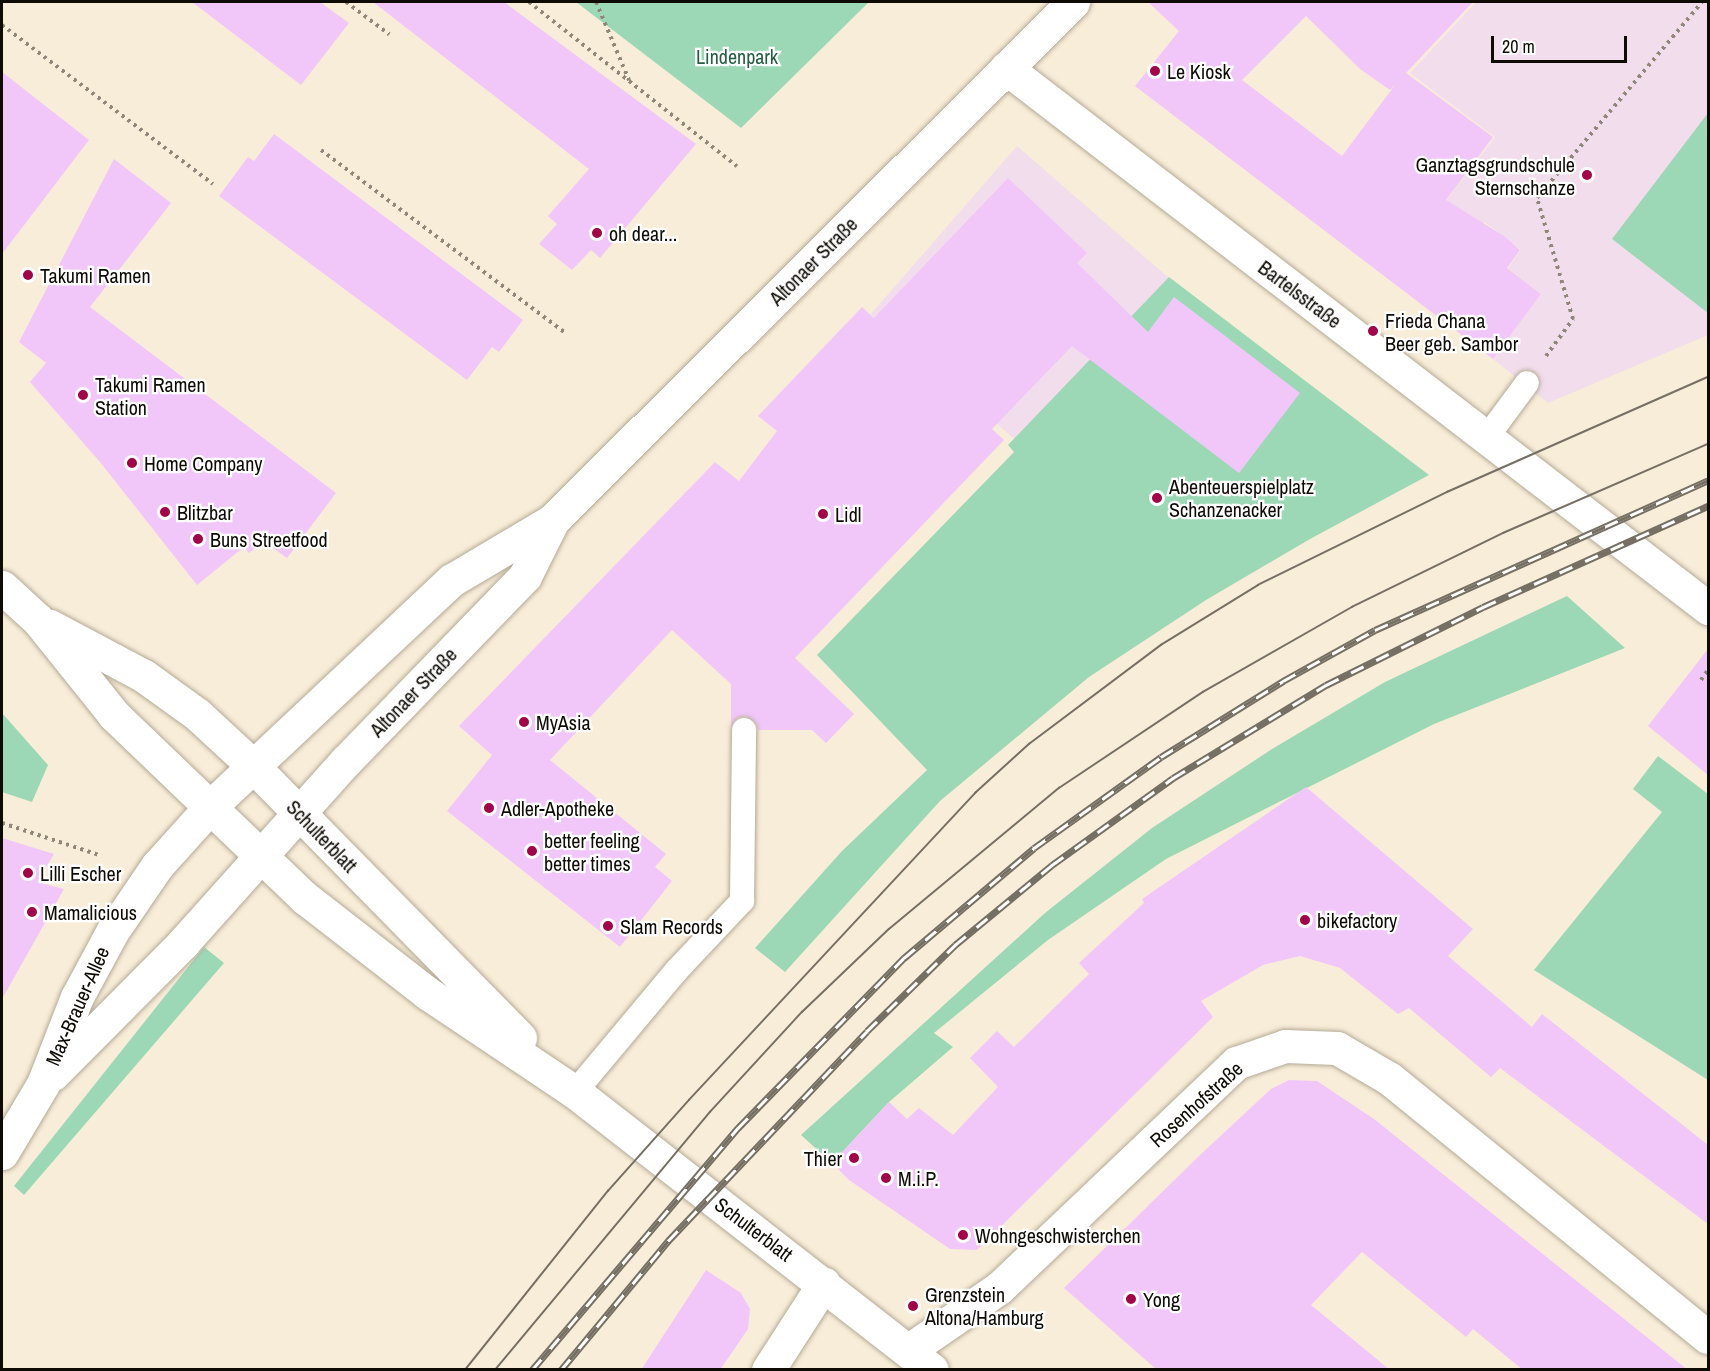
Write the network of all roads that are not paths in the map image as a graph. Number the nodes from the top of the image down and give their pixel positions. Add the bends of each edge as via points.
1 (1073, 2) edge
2 (1006, 68) junction
3 (1527, 383) road end
4 (1487, 437) junction
5 (553, 520) junction
6 (2, 587) edge
7 (1708, 608) edge
8 (38, 620) junction
9 (744, 730) dead end
10 (253, 766) junction
11 (212, 806) junction
12 (300, 814) junction
13 (262, 856) junction
14 (43, 1084) junction
15 (575, 1092) junction
16 (2, 1153) edge
17 (824, 1283) junction
18 (1708, 1337) edge
19 (920, 1360) edge
20 (768, 1370) edge

1 - 2 street, Altonaer Straße
2 - 4 street, Bartelsstraße
2 - 5 street, Altonaer Straße
3 - 4 lane
4 - 7 street, Bartelsstraße
5 - 10 street, Altonaer Straße via 452,580
5 - 12 street, Altonaer Straße via 525,576
6 - 8 street, Schulterblatt
8 - 10 street, Schulterblatt via 144,676 198,715
8 - 11 street, Schulterblatt via 114,715
9 - 15 lane via 742,901 677,970
10 - 11 street, Max-Brauer-Allee
10 - 12 street, Schulterblatt
11 - 13 street, Schulterblatt
11 - 14 street, Max-Brauer-Allee via 157,866 112,932 77,997
12 - 13 street, Altonaer Straße
12 - 15 street, Schulterblatt
13 - 14 street, Max-Brauer-Allee via 183,943
13 - 15 street, Schulterblatt via 305,898 427,993
14 - 16 street, Max-Brauer-Allee
15 - 17 street, Schulterblatt
17 - 19 street, Schulterblatt
17 - 20 street
18 - 19 street, Rosenhofstraße via 1390,1080 1337,1048 1286,1046 1236,1063

